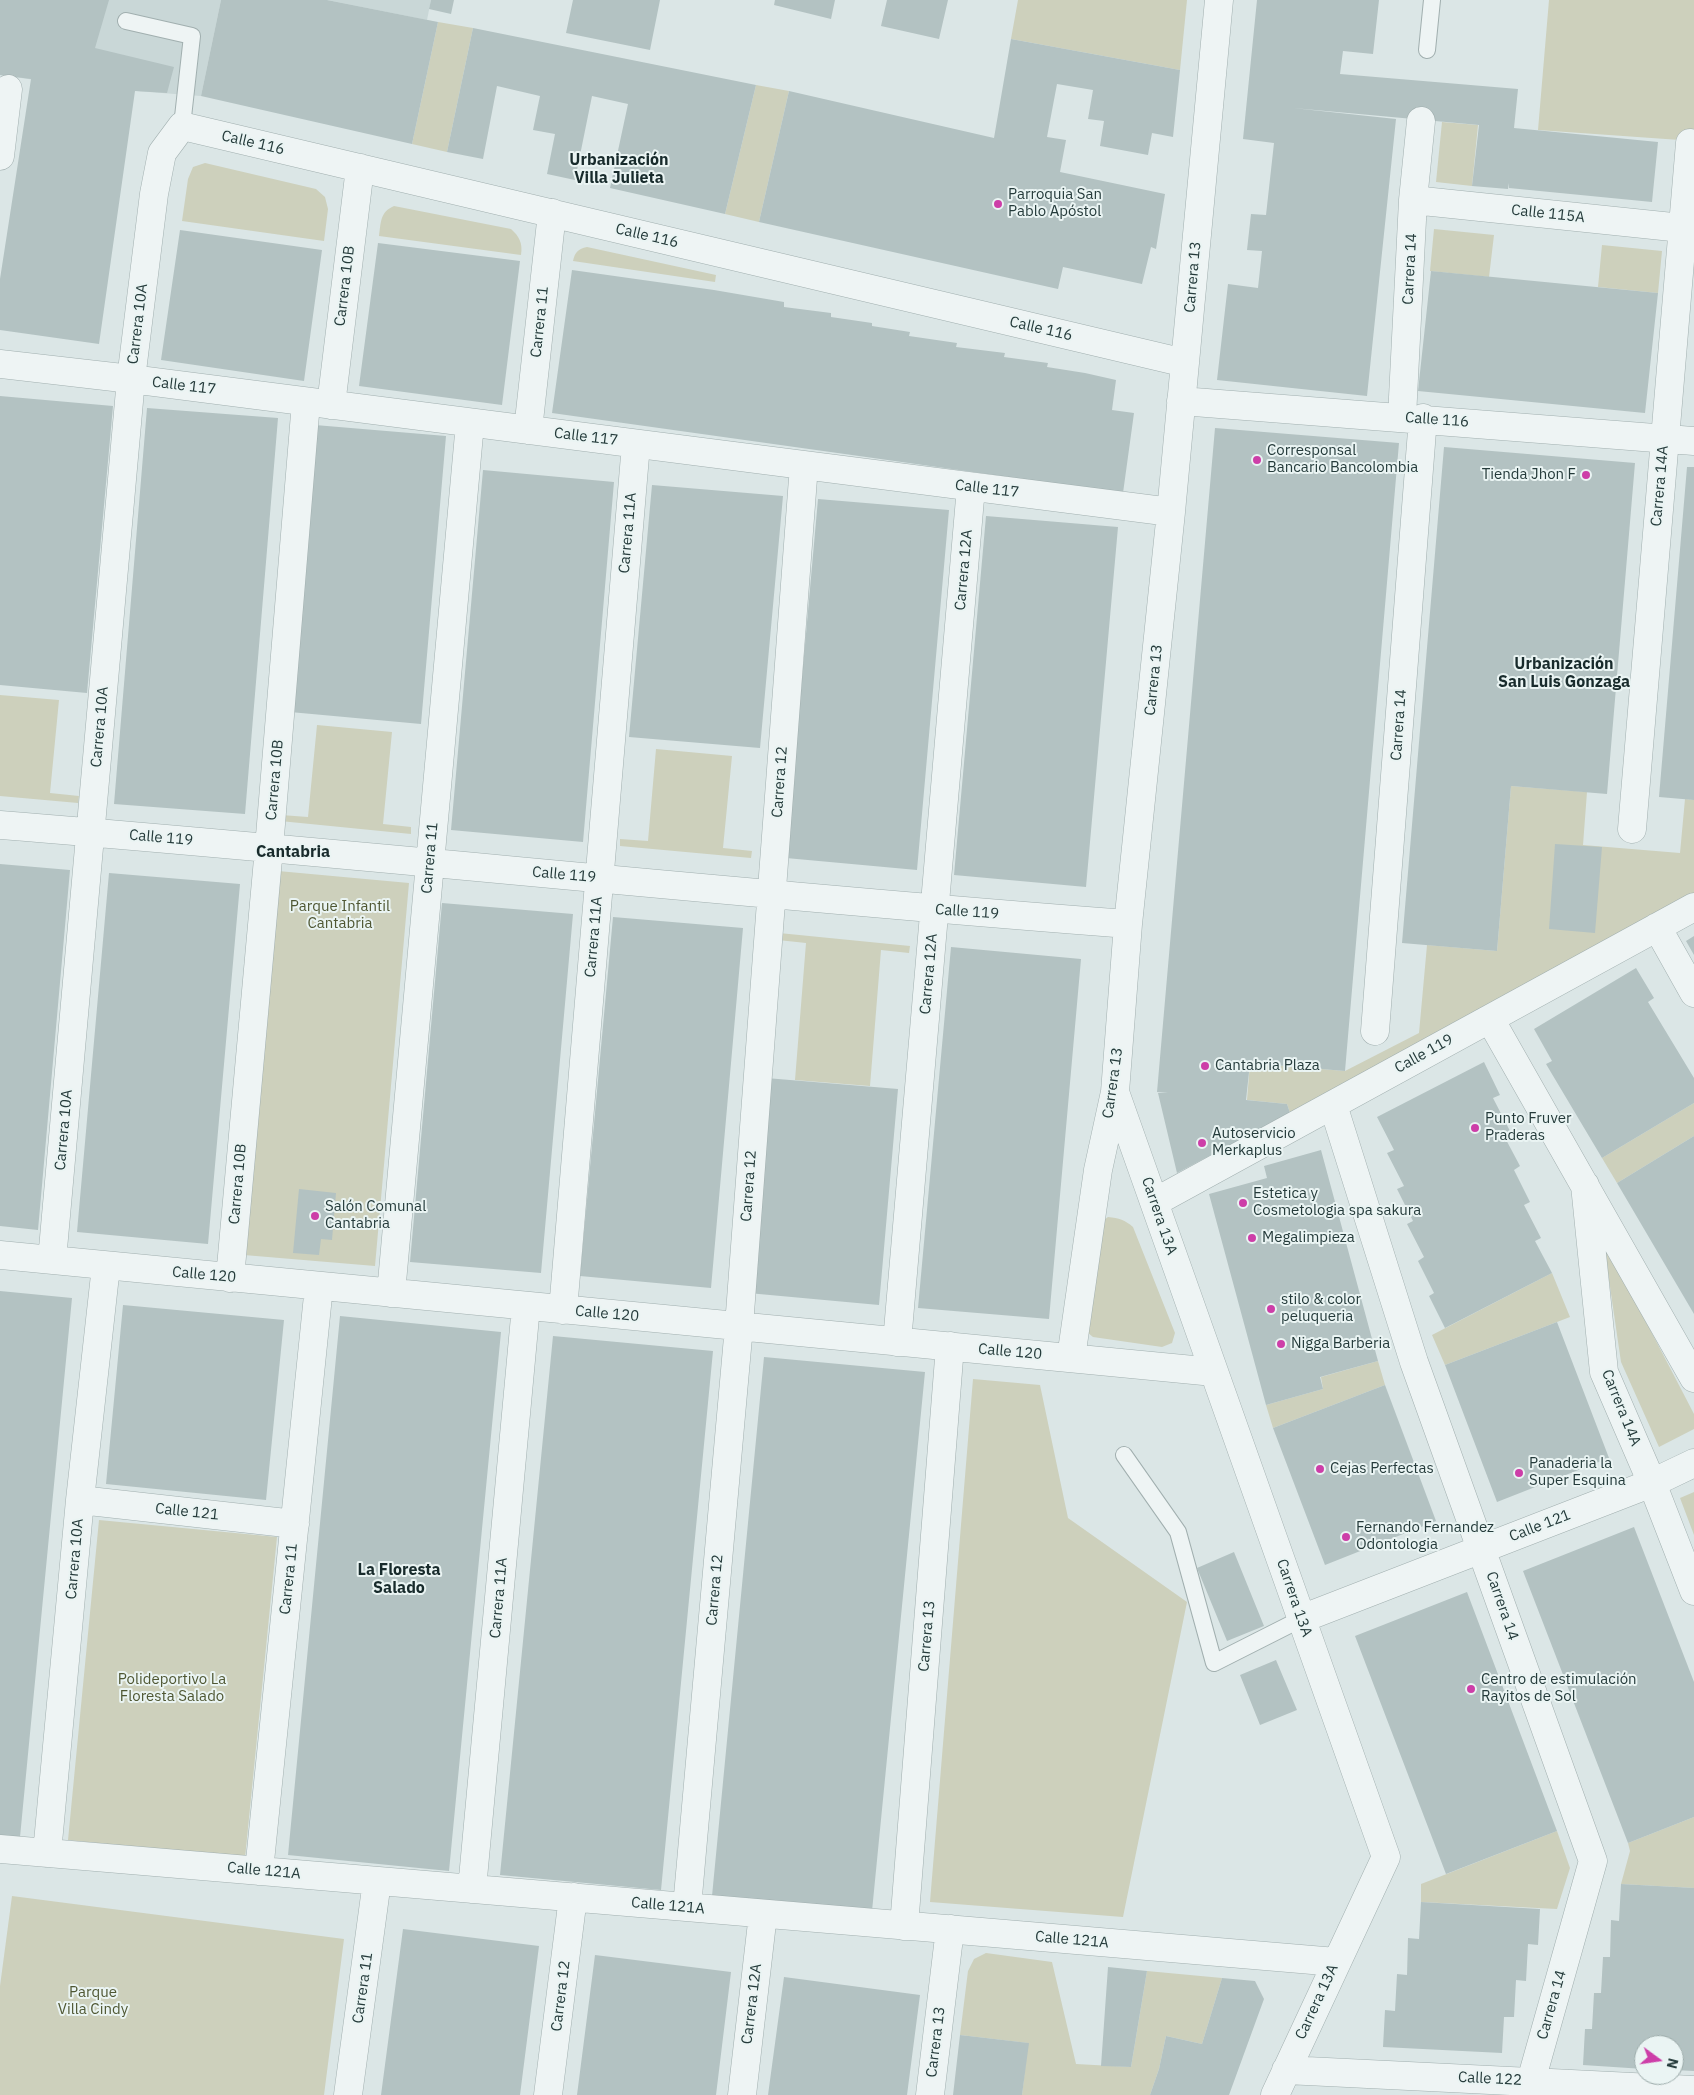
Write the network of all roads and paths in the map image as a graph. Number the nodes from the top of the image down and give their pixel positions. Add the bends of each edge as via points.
1 (1220, 0) edge
2 (1432, 0) edge
3 (126, 21) dead end
4 (1427, 50) dead end
5 (8, 89) dead end
6 (1421, 121) dead end
7 (182, 126) junction
8 (1690, 143) dead end
9 (0, 156) edge
10 (360, 168) junction
11 (1413, 200) junction
12 (552, 214) junction
13 (1682, 228) junction
14 (1185, 363) junction
15 (0, 364) edge
16 (131, 379) junction
17 (1181, 400) junction
18 (318, 403) junction
19 (1412, 418) junction
20 (470, 423) junction
21 (528, 430) junction
22 (1664, 438) junction
23 (1694, 441) edge
24 (636, 444) junction
25 (804, 465) junction
26 (971, 486) junction
27 (1171, 512) junction
28 (0, 825) edge
29 (1632, 829) dead end
30 (90, 832) junction
31 (269, 848) junction
32 (430, 862) junction
33 (599, 878) junction
34 (771, 894) junction
35 (1694, 907) edge
36 (934, 910) junction
37 (1128, 924) junction
38 (1657, 927) junction
39 (1694, 993) edge
40 (1490, 1018) junction
41 (1375, 1031) dead end
42 (1115, 1092) junction
43 (1333, 1105) junction
44 (1585, 1186) junction
45 (1154, 1202) junction
46 (0, 1254) edge
47 (52, 1260) junction
48 (106, 1266) junction
49 (230, 1278) junction
50 (320, 1286) junction
51 (391, 1293) junction
52 (526, 1306) junction
53 (563, 1310) junction
54 (739, 1326) junction
55 (898, 1342) junction
56 (950, 1346) junction
57 (1071, 1358) junction
58 (1214, 1372) junction
59 (1694, 1378) edge
60 (1124, 1455) dead end
61 (1694, 1463) edge
62 (1652, 1483) junction
63 (80, 1500) junction
64 (294, 1524) junction
65 (1482, 1548) junction
66 (1694, 1591) edge
67 (1302, 1619) junction
68 (0, 1849) edge
69 (47, 1853) junction
70 (260, 1871) junction
71 (377, 1881) junction
72 (472, 1889) junction
73 (573, 1897) junction
74 (686, 1907) junction
75 (763, 1914) junction
76 (904, 1926) junction
77 (950, 1929) junction
78 (1336, 1962) junction
79 (1286, 2070) junction
80 (1531, 2081) junction
81 (1694, 2090) edge
82 (1641, 2091) edge
83 (348, 2095) edge
84 (548, 2095) edge
85 (742, 2095) edge
86 (930, 2095) edge
87 (1275, 2095) edge

1 - 14 street, Carrera 13
2 - 4 lane
3 - 7 lane via 192,36
5 - 9 street
6 - 11 street, Carrera 14
7 - 10 street, Calle 116
7 - 16 street, Carrera 10A via 162,153
8 - 13 street, Carrera 14A
10 - 12 street, Calle 116
10 - 18 street, Carrera 10B
11 - 13 street, Calle 115A
11 - 19 street, Carrera 14
12 - 14 street, Calle 116
12 - 21 street, Carrera 11
13 - 22 street, Carrera 14A
14 - 17 street, Carrera 13
15 - 16 street, Calle 117
16 - 18 street, Calle 117
16 - 30 street, Carrera 10A
17 - 19 street, Calle 116
17 - 27 street, Carrera 13
18 - 20 street, Calle 117
18 - 31 street, Carrera 10B
19 - 22 street, Calle 116
19 - 41 street, Carrera 14
20 - 21 street, Calle 117
20 - 32 street, Carrera 11
21 - 24 street, Calle 117
22 - 23 street, Calle 116
22 - 29 street, Carrera 14A
24 - 25 street, Calle 117
24 - 33 street, Carrera 11A
25 - 26 street, Calle 117
25 - 34 street, Carrera 12
26 - 27 street, Calle 117
26 - 36 street, Carrera 12A
27 - 37 street, Carrera 13
28 - 30 street, Calle 119
30 - 31 street, Calle 119
30 - 47 street, Carrera 10A
31 - 32 street, Calle 119
31 - 49 street, Carrera 10B
32 - 33 street, Calle 119
32 - 51 street, Carrera 11
33 - 34 street, Calle 119
33 - 53 street, Carrera 11A
34 - 36 street, Calle 119
34 - 54 street, Carrera 12
35 - 38 street, Calle 119
36 - 37 street, Calle 119
36 - 55 street, Carrera 12A
37 - 42 street, Carrera 13
38 - 39 street
38 - 40 street, Calle 119
40 - 43 street, Calle 119
40 - 44 street, Carrera 14A
42 - 45 street, Carrera 13A
42 - 57 street, Carrera 13 via 1098,1170
43 - 45 street, Calle 119
43 - 65 street, Carrera 14 via 1414,1362
44 - 59 street, Carrera 14A
44 - 62 street, Carrera 14A via 1604,1372
45 - 58 street, Carrera 13A
46 - 47 street, Calle 120
47 - 48 street, Calle 120
48 - 49 street, Calle 120
48 - 63 street, Carrera 10A
49 - 50 street, Calle 120
50 - 51 street, Calle 120
50 - 64 street, Carrera 11
51 - 52 street, Calle 120
52 - 53 street, Calle 120
52 - 72 street, Carrera 11A
53 - 54 street, Calle 120
54 - 55 street, Calle 120
54 - 74 street, Carrera 12
55 - 56 street, Calle 120
56 - 57 street, Calle 120
56 - 76 street, Carrera 13
57 - 58 street, Calle 120
58 - 67 street, Carrera 13A
60 - 67 lane via 1178,1532 1214,1663
61 - 62 street, Calle 121
62 - 65 street, Calle 121
62 - 66 street, Carrera 14A
63 - 64 street, Calle 121
63 - 69 street, Carrera 10A
64 - 70 street, Carrera 11
65 - 67 street, Calle 121
65 - 80 street, Carrera 14 via 1593,1861
67 - 78 street, Carrera 13A via 1386,1857
68 - 69 street, Calle 121A
69 - 70 street, Calle 121A
70 - 71 street, Calle 121A
71 - 72 street, Calle 121A
71 - 83 street, Carrera 11
72 - 73 street, Calle 121A
73 - 74 street, Calle 121A
73 - 84 street, Carrera 12
74 - 75 street, Calle 121A
75 - 76 street, Calle 121A
75 - 85 street, Carrera 12A
76 - 77 street, Calle 121A
77 - 78 street, Calle 121A
77 - 86 street, Carrera 13
78 - 79 street, Carrera 13A
79 - 80 street, Calle 122
79 - 87 street, Carrera 13A
80 - 82 street, Calle 122
81 - 82 street, Calle 122

